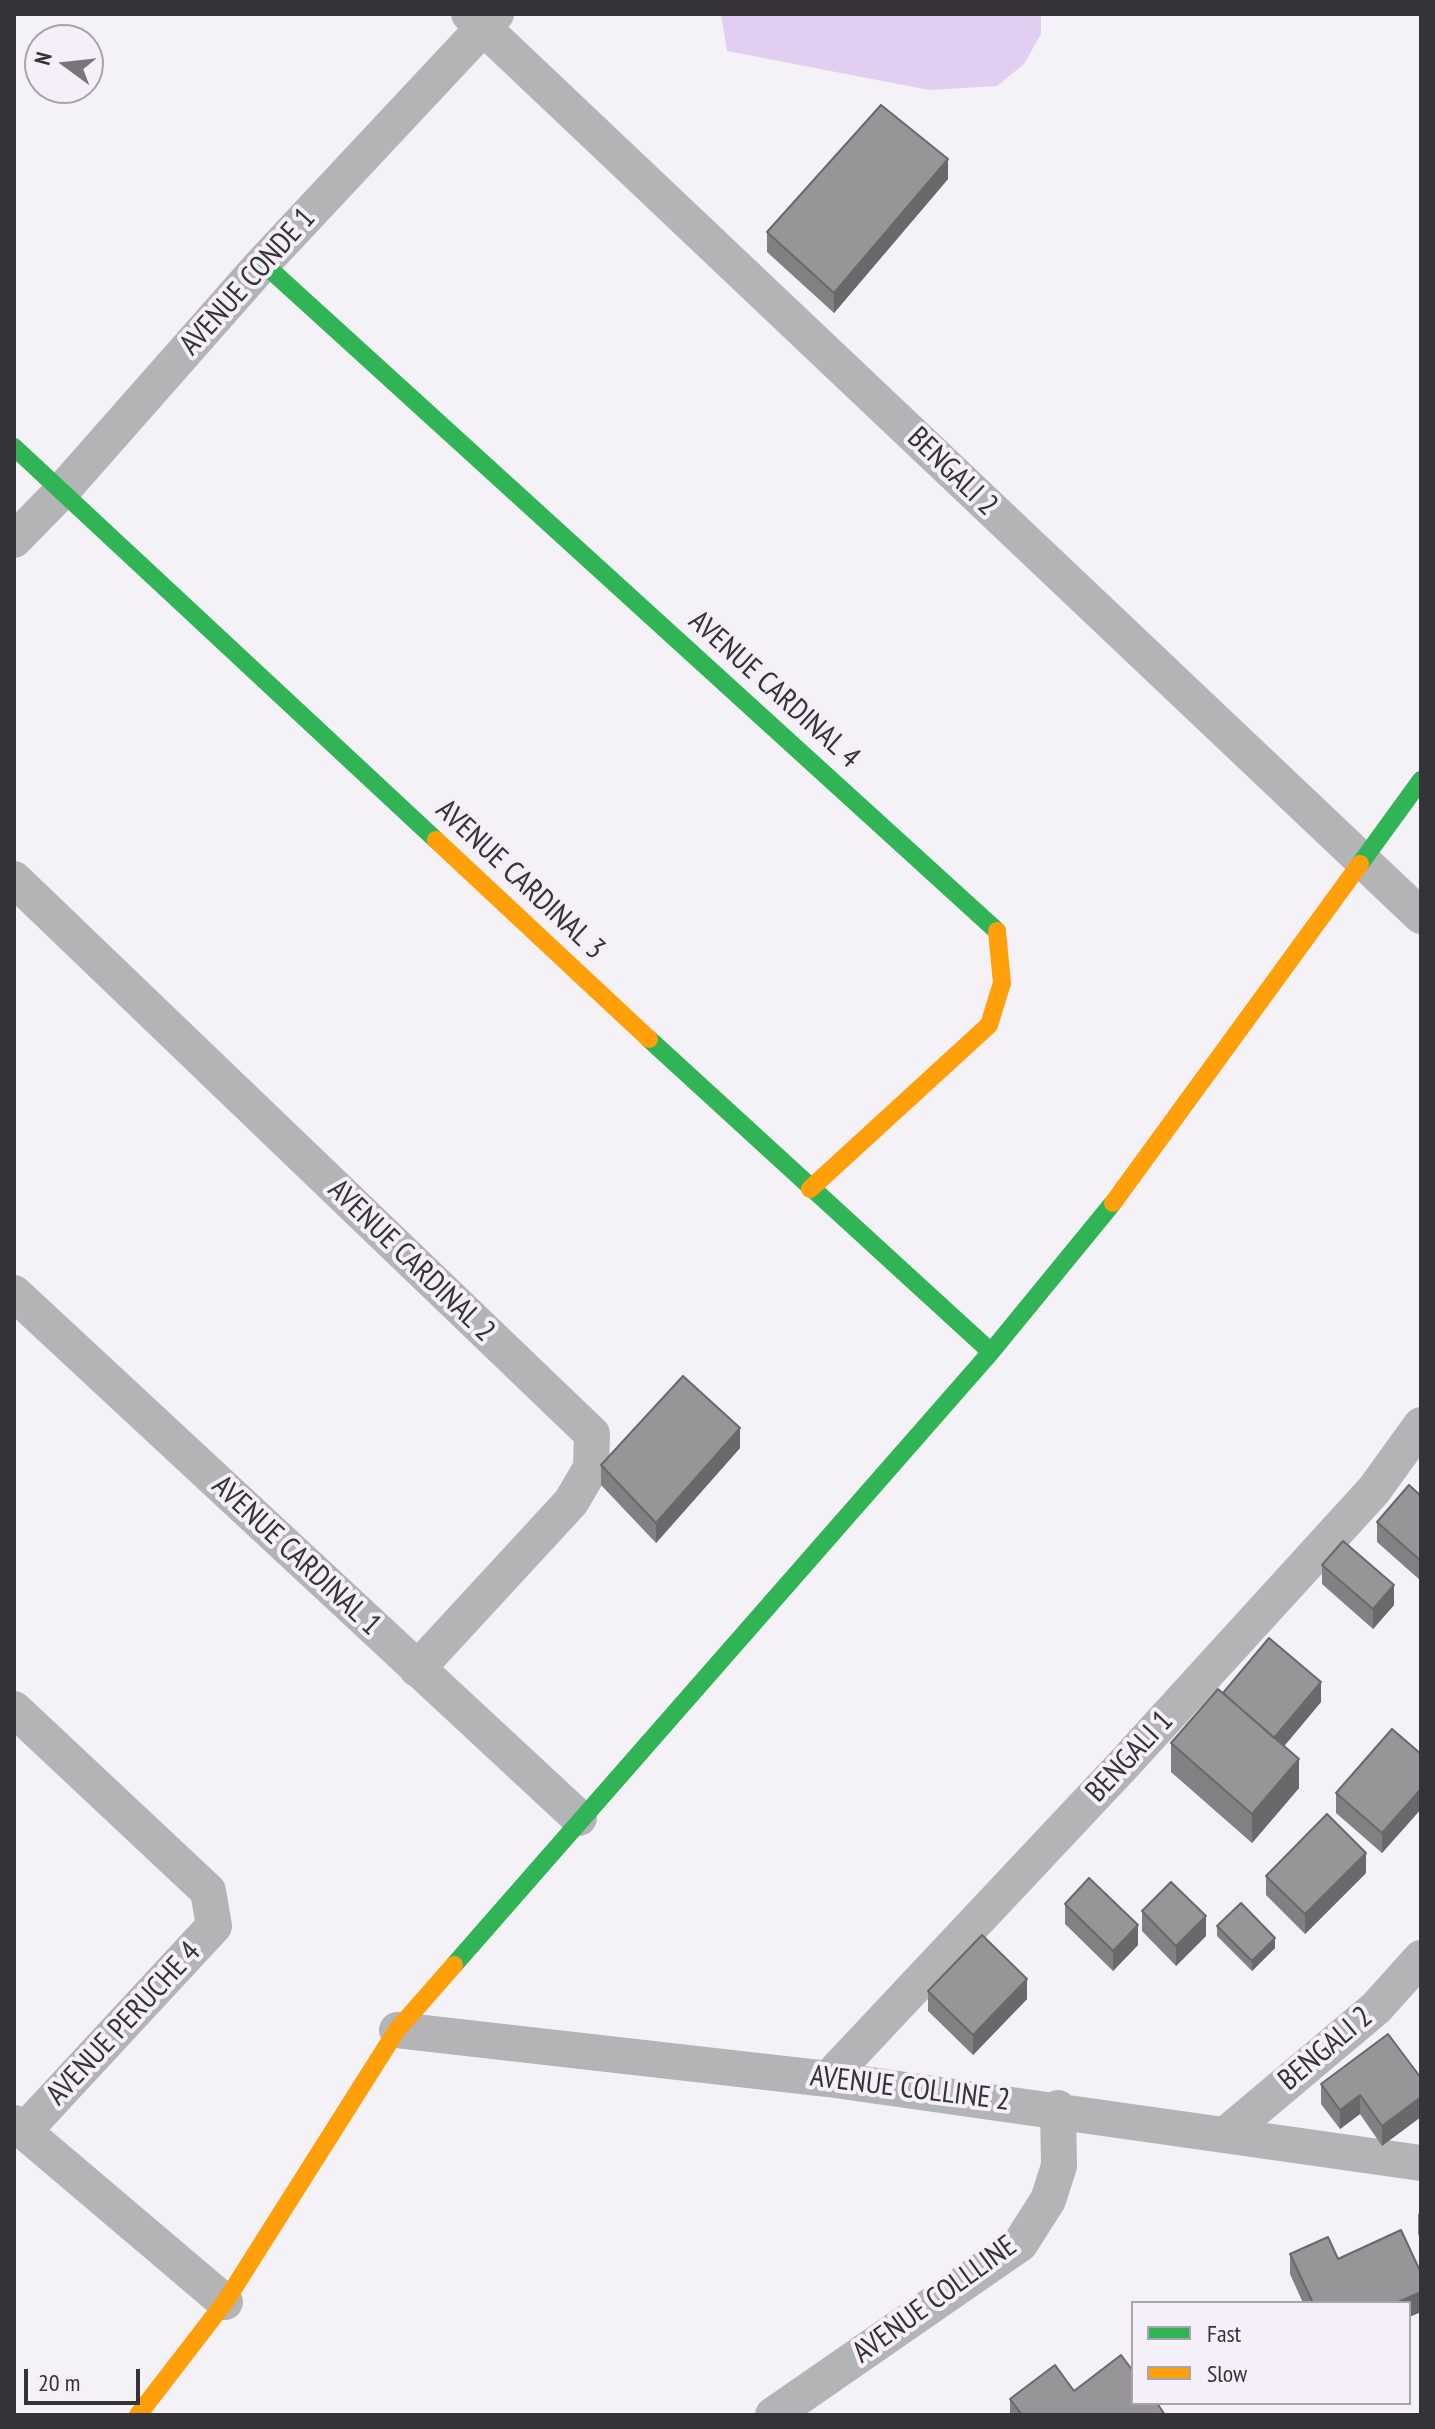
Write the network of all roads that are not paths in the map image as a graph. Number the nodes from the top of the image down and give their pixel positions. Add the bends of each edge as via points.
1 (484, 18) edge
2 (263, 263) junction
3 (14, 447) edge
4 (62, 491) junction
5 (14, 540) edge
6 (1421, 780) edge
7 (1363, 864) junction
8 (14, 879) edge
9 (1421, 916) edge
10 (810, 1189) junction
11 (14, 1293) edge
12 (991, 1352) junction
13 (1421, 1425) edge
14 (417, 1669) junction
15 (14, 1709) edge
16 (579, 1818) junction
17 (1421, 1958) edge
18 (397, 2030) junction
19 (828, 2079) junction
20 (1058, 2108) junction
21 (19, 2128) edge
22 (1225, 2135) junction
23 (1421, 2163) edge
24 (225, 2302) junction
25 (138, 2415) edge
26 (773, 2415) edge

1 - 2 street, AVENUE CONDE 1
1 - 7 street, BENGALI 2
2 - 4 street, AVENUE CONDE 1
2 - 10 street, AVENUE CARDINAL 4 via 997,931 1002,983 989,1025
3 - 4 street, AVENUE CARDINAL 3
4 - 5 street, AVENUE CONDE 1
4 - 10 street, AVENUE CARDINAL 3
6 - 7 street
7 - 9 street, BENGALI 2
7 - 12 street via 1131,1181
8 - 14 street, AVENUE CARDINAL 2 via 592,1434 591,1468 571,1502
10 - 12 street, AVENUE CARDINAL 3
11 - 14 street, AVENUE CARDINAL 1
12 - 16 street
13 - 19 street, BENGALI 1 via 1353,1513
14 - 16 street, AVENUE CARDINAL 1
15 - 21 street, AVENUE PERUCHE 4 via 208,1891 214,1926
16 - 18 street
17 - 22 street, BENGALI 2 via 1376,2008
18 - 19 street, AVENUE COLLINE 2
18 - 24 street
19 - 20 street, AVENUE COLLINE 2
20 - 22 street, AVENUE COLLINE 2
20 - 26 street, AVENUE COLLLINE via 1059,2166 1048,2200 1020,2244
21 - 24 street
22 - 23 street, AVENUE COLLINE 2
24 - 25 street

